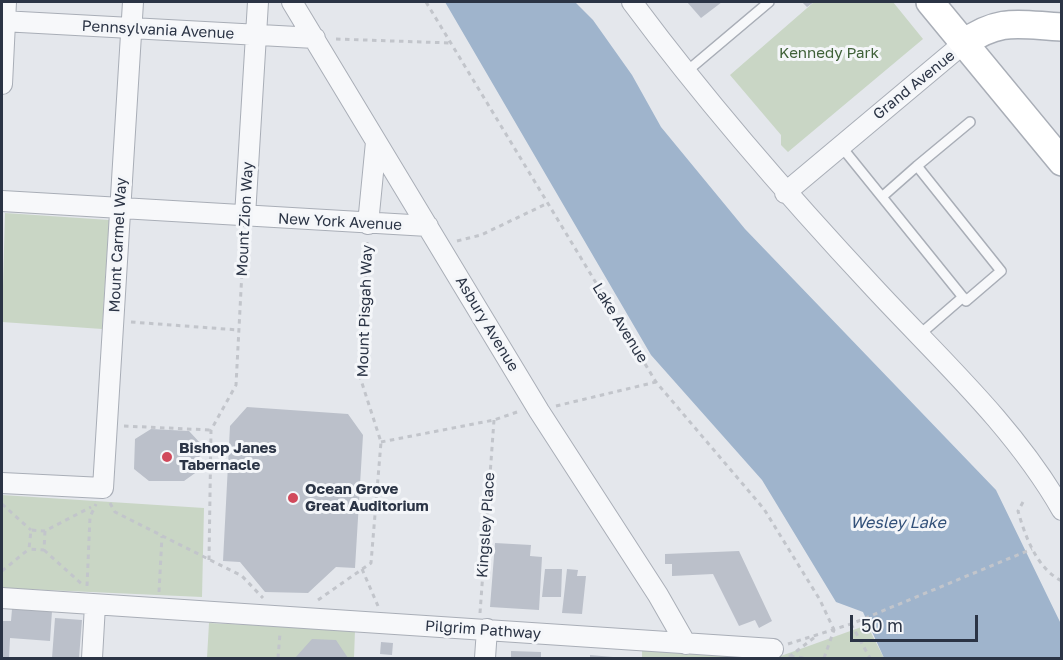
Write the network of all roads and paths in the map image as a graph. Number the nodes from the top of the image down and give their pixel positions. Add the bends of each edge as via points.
1 (6, 2) edge
2 (133, 2) edge
3 (258, 2) edge
4 (292, 2) edge
5 (426, 2) edge
6 (632, 2) edge
7 (769, 2) edge
8 (930, 2) edge
9 (3, 21) edge
10 (1062, 27) edge
11 (131, 29) junction
12 (256, 36) junction
13 (324, 39) junction
14 (451, 43) junction
15 (964, 43) junction
16 (685, 72) junction
17 (2, 84) edge
18 (970, 122) dead end
19 (376, 142) junction
20 (840, 145) junction
21 (1062, 162) edge
22 (917, 166) junction
23 (785, 193) junction
24 (883, 196) junction
25 (2, 201) edge
26 (546, 204) junction
27 (120, 209) junction
28 (245, 216) junction
29 (368, 224) junction
30 (428, 226) junction
31 (456, 242) dead end
32 (963, 297) junction
33 (114, 321) junction
34 (239, 330) junction
35 (918, 336) junction
36 (656, 382) junction
37 (556, 406) dead end
38 (530, 408) dead end
39 (494, 420) junction
40 (107, 425) junction
41 (211, 430) junction
42 (381, 442) junction
43 (2, 483) edge
44 (99, 496) junction
45 (1023, 502) dead end
46 (2, 504) edge
47 (1062, 510) edge
48 (31, 530) junction
49 (45, 531) junction
50 (162, 536) junction
51 (29, 549) junction
52 (1032, 549) junction
53 (44, 550) junction
54 (209, 560) junction
55 (362, 569) junction
56 (2, 571) edge
57 (1062, 581) edge
58 (2, 598) edge
59 (315, 602) dead end
60 (95, 604) junction
61 (159, 609) junction
62 (281, 616) junction
63 (386, 623) junction
64 (852, 624) junction
65 (483, 629) junction
66 (834, 630) junction
67 (819, 634) junction
68 (686, 644) junction
69 (630, 649) edge
70 (783, 654) edge
71 (92, 658) edge
72 (278, 658) edge
73 (485, 658) edge
74 (804, 658) edge
75 (824, 658) edge
76 (870, 658) edge

1 - 9 street
2 - 11 street, Mount Carmel Way
3 - 12 street, Mount Zion Way
4 - 13 street, Asbury Avenue
5 - 14 path, Lake Avenue
6 - 16 street
7 - 16 lane
8 - 15 street
9 - 11 street, Pennsylvania Avenue
9 - 17 street
10 - 15 street, Grand Avenue via 999,25
11 - 12 street, Pennsylvania Avenue
11 - 27 street, Mount Carmel Way
12 - 13 street, Pennsylvania Avenue
12 - 28 street, Mount Zion Way
13 - 14 path
13 - 19 street, Asbury Avenue
14 - 26 path, Lake Avenue
15 - 20 street, Grand Avenue
15 - 21 street
16 - 23 street
18 - 22 lane
19 - 29 street, Mount Pisgah Way
19 - 30 street, Asbury Avenue
20 - 23 street, Grand Avenue
20 - 24 lane
22 - 24 lane
22 - 32 lane via 1001,271 966,301
23 - 35 street
24 - 32 lane
25 - 27 street, New York Avenue
26 - 31 path via 481,235
26 - 36 path, Lake Avenue
27 - 28 street, New York Avenue
27 - 33 street, Mount Carmel Way
28 - 29 street, New York Avenue
28 - 34 path, Mount Zion Way
29 - 30 street, New York Avenue
29 - 42 path, Mount Pisgah Way via 360,377
30 - 68 street, Asbury Avenue
32 - 35 lane
33 - 34 path
33 - 40 street, Mount Carmel Way
34 - 41 path, Mount Zion Way via 236,385
35 - 47 street via 1010,434
36 - 37 path
36 - 66 path, Lake Avenue via 764,509
38 - 39 path
39 - 42 path
39 - 65 path, Kingsley Place
40 - 41 path
40 - 44 street, Mount Carmel Way
41 - 54 path
42 - 55 path via 371,563
43 - 44 street
44 - 49 path
44 - 50 path via 115,512
44 - 53 path via 90,518 87,588
45 - 52 path via 1018,511
46 - 48 path
48 - 49 path
48 - 51 path
49 - 53 path
50 - 54 path
50 - 61 path
51 - 53 path
51 - 56 path
52 - 57 path via 1042,565
52 - 64 path
54 - 62 path via 242,576
55 - 59 path
55 - 63 path
58 - 60 street, Pilgrim Pathway
60 - 61 street, Pilgrim Pathway
60 - 71 street
61 - 62 street, Pilgrim Pathway
62 - 63 street, Pilgrim Pathway
62 - 72 path
63 - 65 street, Pilgrim Pathway
64 - 66 path
64 - 76 path
65 - 69 street, Pilgrim Pathway
65 - 73 street
66 - 67 path
66 - 75 path
67 - 70 path
67 - 70 path
68 - 69 street, Pilgrim Pathway
68 - 70 street, Pilgrim Pathway
70 - 74 path

